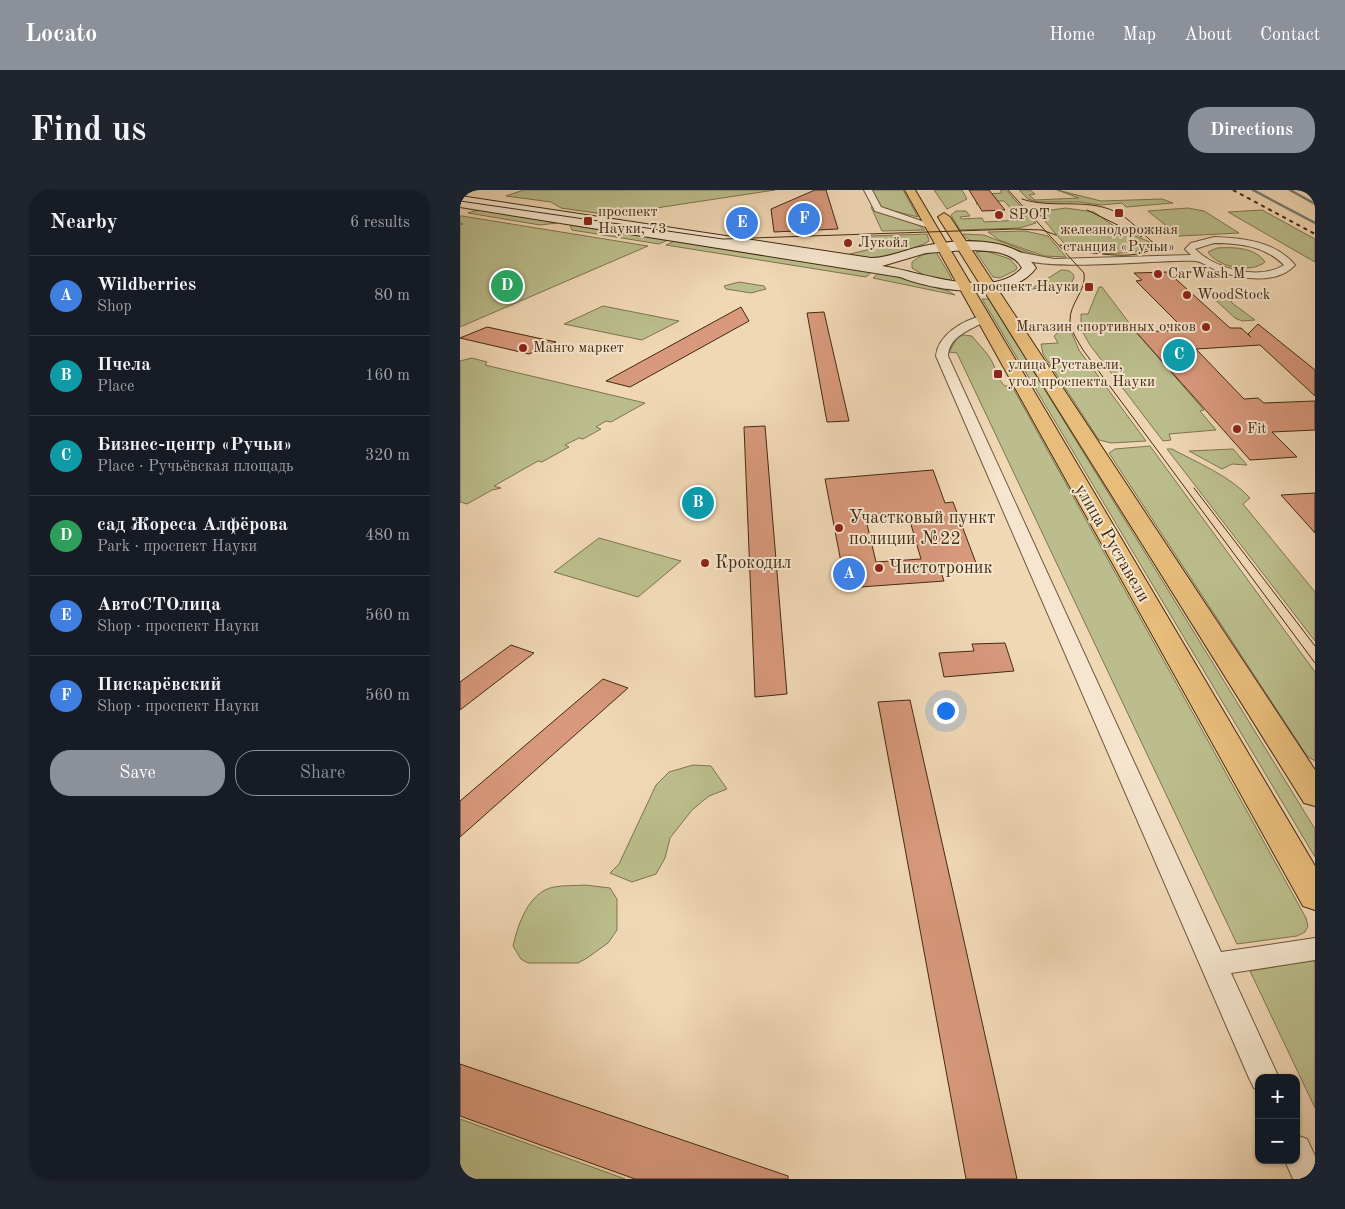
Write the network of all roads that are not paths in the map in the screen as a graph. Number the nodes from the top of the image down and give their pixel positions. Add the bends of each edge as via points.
1 (868, 190) edge
2 (910, 190) edge
3 (460, 199) edge
4 (460, 204) edge
5 (937, 206) dead end
6 (929, 225) junction
7 (942, 246) junction
8 (963, 246) junction
9 (798, 253) junction
10 (1018, 255) junction
11 (1198, 258) junction
12 (900, 259) junction
13 (1110, 262) junction
14 (903, 273) junction
15 (1025, 274) junction
16 (990, 285) junction
17 (964, 286) junction
18 (982, 319) junction
19 (1315, 795) edge
20 (1315, 896) edge
21 (1315, 949) edge
22 (1213, 964) junction
23 (1262, 1074) edge
24 (1300, 1159) edge
25 (1309, 1179) edge

1 - 6 street via 878,208
2 - 6 main road, улица Руставели
3 - 9 main road
4 - 9 main road
5 - 8 main road, улица Руставели
6 - 7 main road, улица Руставели
7 - 8 main road
7 - 12 main road via 916,251
7 - 17 main road, улица Руставели
8 - 10 main road
8 - 16 main road, улица Руставели
9 - 12 main road via 871,262
9 - 14 main road
10 - 13 street via 1054,262
10 - 15 main road via 1029,264
11 - 11 street via 1217,268 1236,272 1278,272 1290,265 1271,250 1232,240 1194,245 1190,249
11 - 13 street
12 - 14 main road via 897,266
13 - 15 street via 1050,266
14 - 17 main road via 928,282
15 - 16 main road
16 - 17 main road
16 - 19 main road, улица Руставели
17 - 18 main road, улица Руставели
18 - 20 main road, улица Руставели
18 - 22 street via 950,337 941,351 942,356
21 - 22 street
22 - 23 street
24 - 25 street

